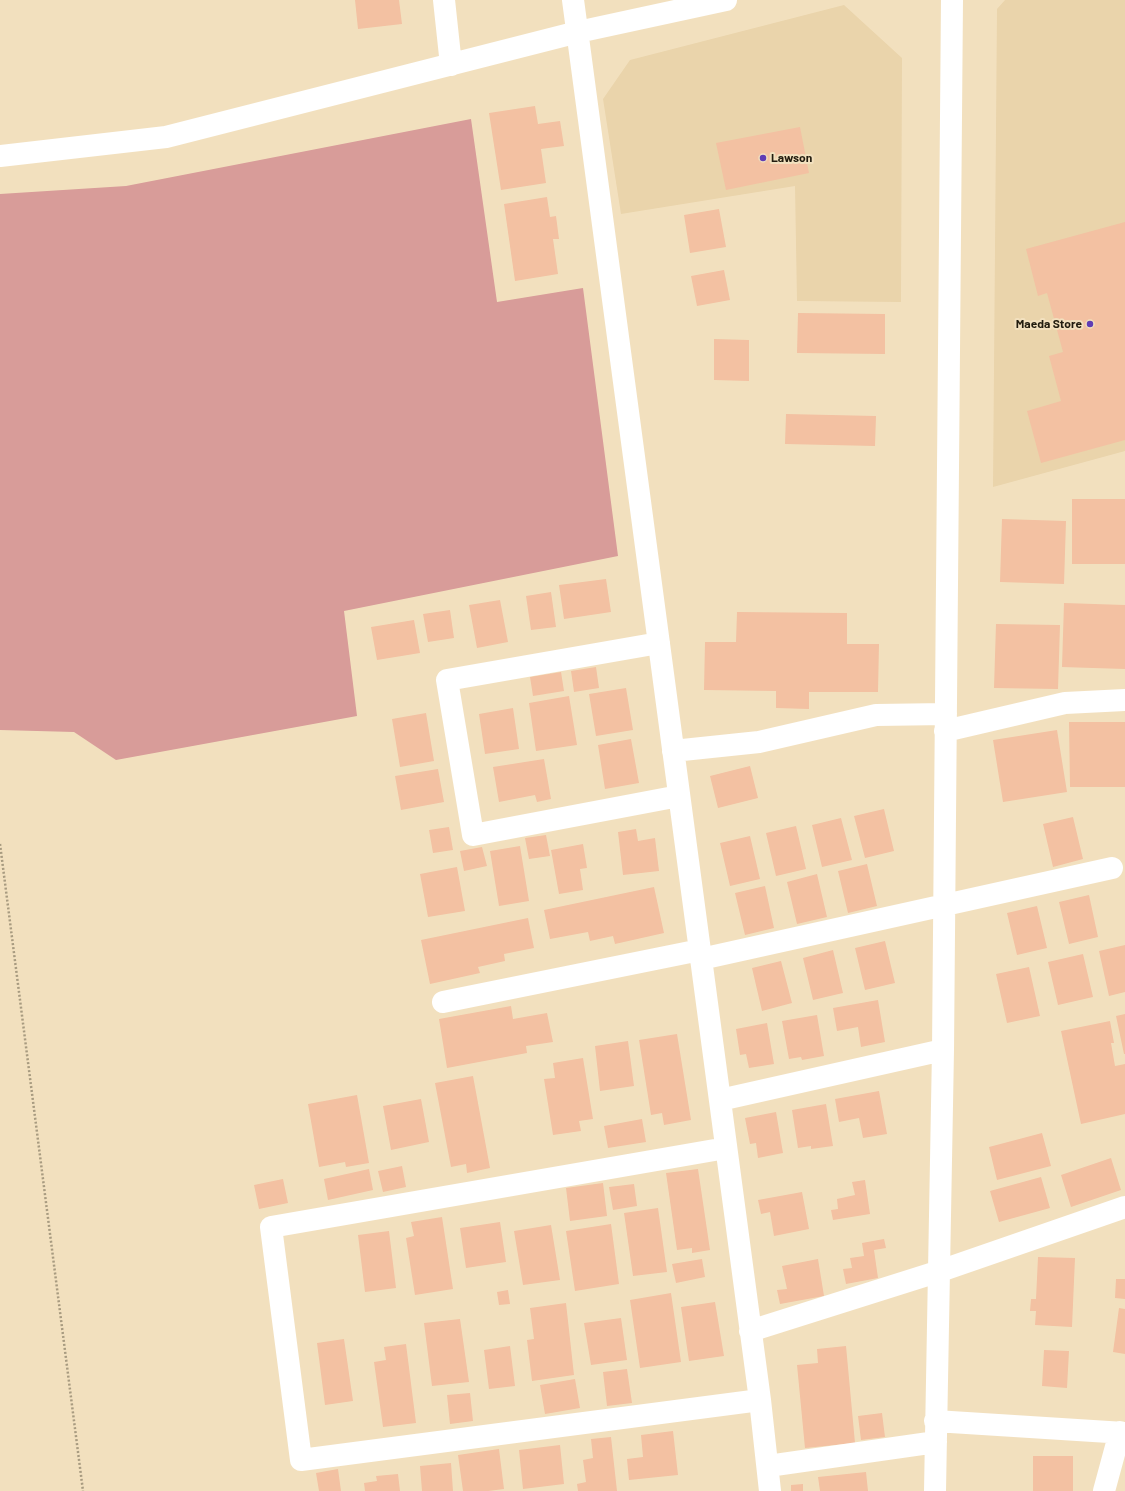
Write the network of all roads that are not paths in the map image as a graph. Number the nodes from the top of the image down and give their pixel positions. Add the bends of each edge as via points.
1 (444, 0) edge
2 (573, 0) edge
3 (726, 0) edge
4 (952, 0) edge
5 (578, 32) junction
6 (450, 65) junction
7 (0, 156) edge
8 (659, 644) junction
9 (1125, 700) edge
10 (946, 723) junction
11 (673, 751) junction
12 (680, 796) junction
13 (1112, 868) dead end
14 (944, 906) junction
15 (700, 955) junction
16 (443, 1002) dead end
17 (943, 1050) junction
18 (720, 1100) junction
19 (726, 1148) junction
20 (1125, 1207) edge
21 (940, 1271) junction
22 (750, 1331) junction
23 (760, 1400) junction
24 (936, 1432) junction
25 (1123, 1432) edge
26 (768, 1466) junction
27 (770, 1491) edge
28 (935, 1491) edge
29 (1104, 1491) edge

1 - 6 street
2 - 5 street
3 - 5 street
4 - 10 street
5 - 6 street
5 - 8 street
6 - 7 street via 166,137
8 - 11 street
8 - 12 street via 446,680 473,835
9 - 10 street via 1065,703
10 - 11 street via 876,715 759,742
10 - 14 street
11 - 12 street
12 - 15 street
13 - 14 street
14 - 15 street
14 - 17 street
15 - 16 street
15 - 18 street
17 - 18 street
17 - 21 street
18 - 19 street
19 - 22 street
19 - 23 street via 271,1227 301,1460
20 - 21 street
21 - 22 street
21 - 24 street
22 - 23 street
23 - 26 street
24 - 25 street
24 - 26 street
24 - 28 street
25 - 29 street
26 - 27 street

